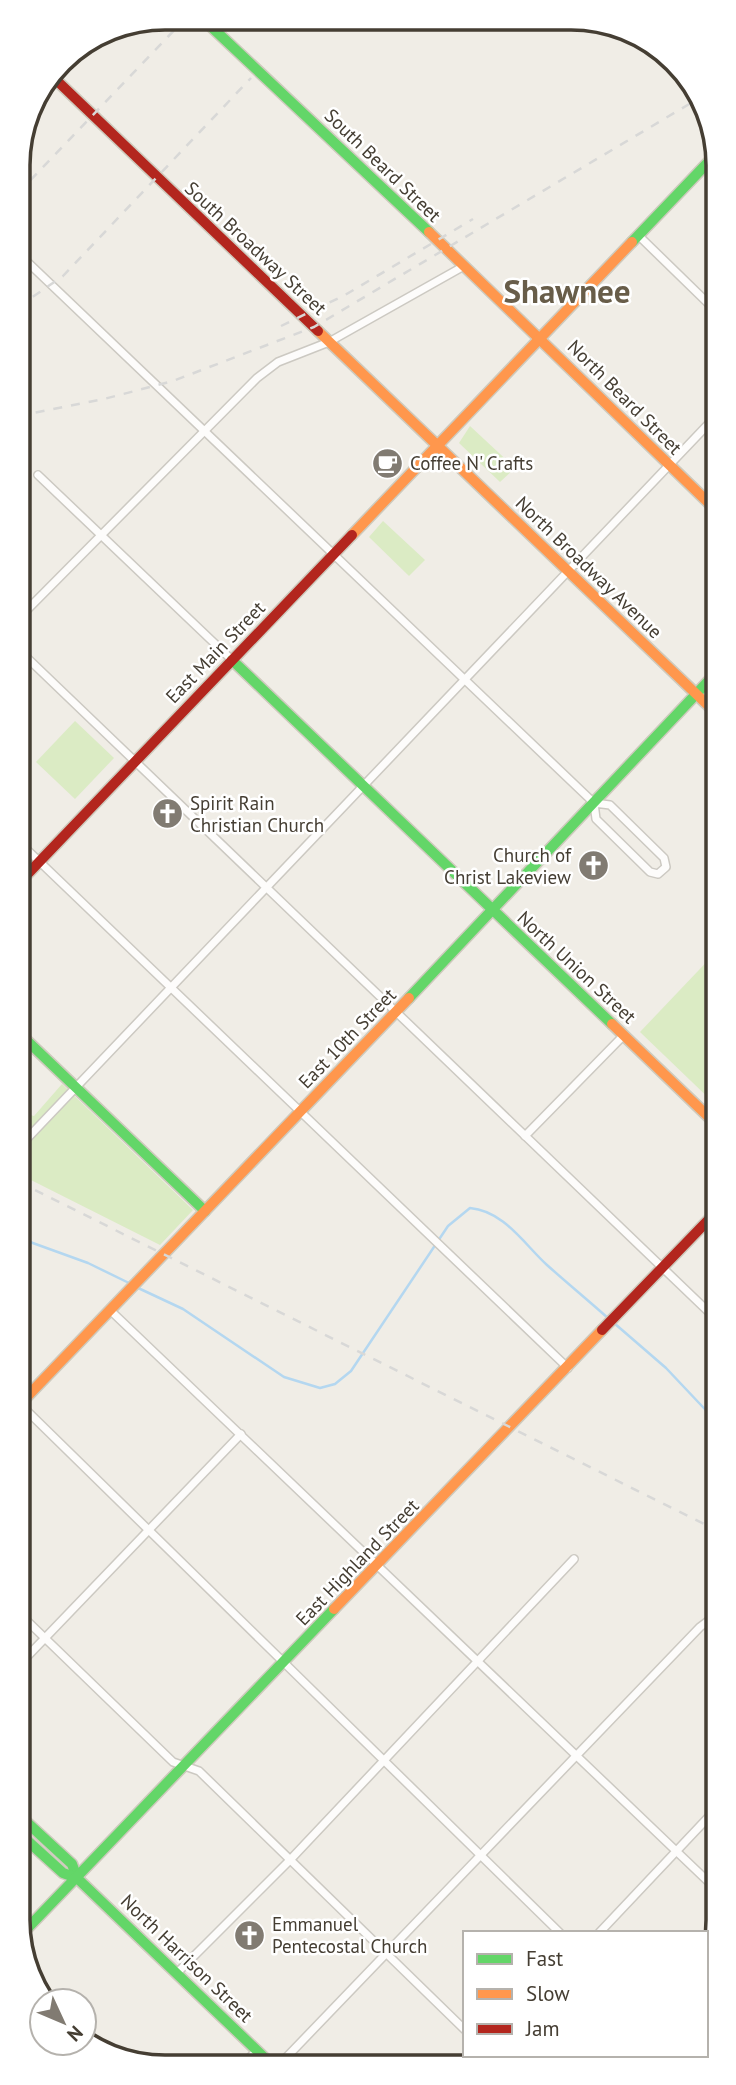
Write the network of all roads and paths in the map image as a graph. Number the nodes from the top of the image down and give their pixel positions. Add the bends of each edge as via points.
1 (215, 30) edge
2 (59, 82) edge
3 (706, 164) edge
4 (638, 235) junction
5 (30, 264) edge
6 (464, 266) junction
7 (706, 301) edge
8 (540, 337) junction
9 (329, 342) junction
10 (706, 426) edge
11 (203, 429) junction
12 (437, 446) junction
13 (669, 465) junction
14 (38, 475) dead end
15 (706, 500) edge
16 (101, 534) junction
17 (334, 554) junction
18 (567, 570) junction
19 (30, 607) edge
20 (232, 660) junction
21 (30, 661) edge
22 (465, 679) junction
23 (706, 684) edge
24 (697, 694) junction
25 (706, 703) edge
26 (135, 762) junction
27 (363, 787) junction
28 (594, 803) junction
29 (30, 852) edge
30 (40, 862) junction
31 (30, 872) edge
32 (265, 886) junction
33 (492, 911) junction
34 (171, 986) junction
35 (396, 1013) junction
36 (624, 1035) junction
37 (30, 1043) edge
38 (75, 1086) junction
39 (301, 1112) junction
40 (706, 1114) edge
41 (30, 1135) edge
42 (525, 1136) junction
43 (205, 1212) junction
44 (706, 1223) edge
45 (663, 1268) junction
46 (706, 1309) edge
47 (111, 1311) junction
48 (568, 1368) junction
49 (30, 1394) edge
50 (30, 1414) edge
51 (241, 1434) junction
52 (149, 1529) junction
53 (574, 1559) dead end
54 (378, 1567) junction
55 (706, 1623) edge
56 (30, 1624) edge
57 (45, 1638) junction
58 (30, 1654) edge
59 (480, 1661) junction
60 (284, 1662) junction
61 (579, 1757) junction
62 (383, 1759) junction
63 (183, 1766) junction
64 (706, 1820) edge
65 (30, 1824) edge
66 (30, 1843) edge
67 (677, 1850) junction
68 (481, 1855) junction
69 (290, 1860) junction
70 (77, 1878) junction
71 (706, 1879) edge
72 (30, 1926) edge
73 (558, 1931) edge
74 (601, 1931) edge
75 (387, 1954) junction
76 (177, 1973) junction
77 (463, 2028) edge
78 (257, 2050) junction
79 (252, 2055) edge
80 (262, 2055) edge
81 (289, 2055) edge

1 - 6 street, South Beard Street
2 - 9 street, South Broadway Street
3 - 4 street, East Main Street
4 - 7 street
4 - 8 street, East Main Street
5 - 11 street
6 - 8 street, South Beard Street
6 - 9 street
8 - 12 street, East Main Street
8 - 13 street, North Beard Street
9 - 11 street via 278,362
9 - 12 street, South Broadway Street
10 - 13 street
11 - 16 street
11 - 17 street
12 - 17 street, East Main Street
12 - 18 street, North Broadway Avenue
13 - 15 street, North Beard Street
13 - 18 street
14 - 16 street
16 - 19 street
16 - 20 street
17 - 20 street, East Main Street
17 - 22 street
18 - 22 street
18 - 24 street, North Broadway Avenue
20 - 26 street, East Main Street
20 - 27 street, North Union Street
21 - 26 street
22 - 27 street
22 - 28 street
23 - 24 street, East 10th Street
24 - 25 street, North Broadway Avenue
24 - 28 street, East 10th Street
26 - 30 street, East Main Street
26 - 32 street
27 - 32 street
27 - 33 street, North Union Street
28 - 28 street via 596,819 650,872 658,874 666,867 664,858 610,805
28 - 33 street, East 10th Street
29 - 30 street
30 - 31 street, East Main Street
30 - 34 street
32 - 34 street
32 - 35 street
33 - 35 street, East 10th Street
33 - 36 street, North Union Street
34 - 38 street
34 - 39 street
35 - 39 street, East 10th Street
35 - 42 street
36 - 40 street, North Union Street
36 - 42 street
37 - 38 street
38 - 41 street
38 - 43 street
39 - 43 street, East 10th Street
39 - 48 street
42 - 45 street
43 - 47 street, East 10th Street
44 - 45 street, East Highland Street
45 - 46 street
45 - 48 street, East Highland Street
47 - 49 street, East 10th Street
47 - 51 street
48 - 54 street, East Highland Street
50 - 52 street
51 - 52 street
51 - 54 street
52 - 57 street
52 - 60 street
53 - 59 street
54 - 59 street
54 - 60 street, East Highland Street
55 - 61 street
56 - 57 street
57 - 58 street
57 - 63 street via 173,1762
59 - 61 street
59 - 62 street
60 - 62 street
60 - 63 street, East Highland Street
61 - 67 street
61 - 68 street
62 - 68 street
62 - 69 street
63 - 69 street via 199,1771
63 - 70 street, East Highland Street
64 - 67 street
65 - 70 street, North Harrison Street via 72,1864
66 - 70 street, North Harrison Street via 63,1873
67 - 71 street
67 - 74 street
68 - 73 street
68 - 75 street
69 - 75 street
69 - 76 street
70 - 72 street, East Highland Street
70 - 76 street, North Harrison Street
75 - 77 street
75 - 81 street
76 - 78 street, North Harrison Street
78 - 79 street
78 - 80 street, North Harrison Street

